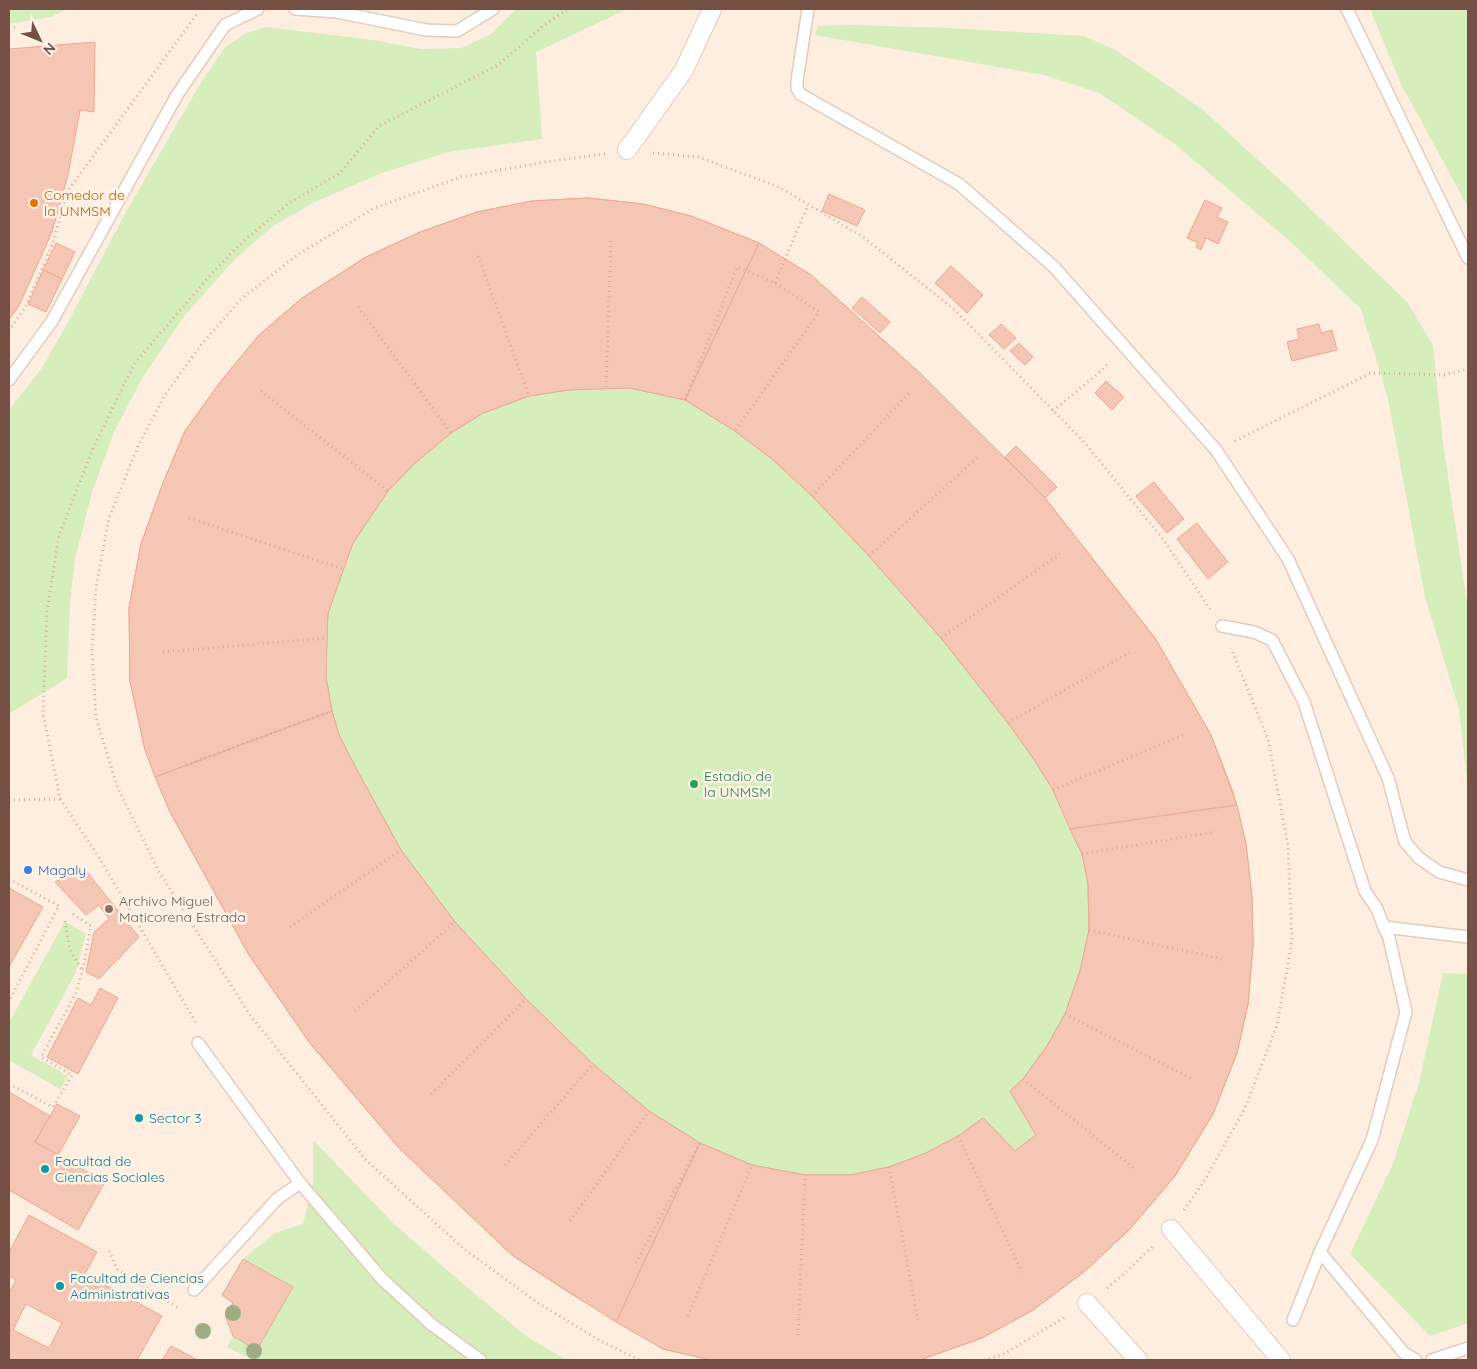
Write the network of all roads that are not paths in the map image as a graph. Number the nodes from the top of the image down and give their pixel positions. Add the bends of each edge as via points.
1 (258, 9) edge
2 (294, 9) edge
3 (493, 9) edge
4 (712, 9) edge
5 (808, 9) edge
6 (1347, 9) edge
7 (627, 150) road end
8 (1468, 258) edge
9 (9, 380) edge
10 (1222, 626) road end
11 (1468, 880) edge
12 (1384, 926) junction
13 (1468, 938) edge
14 (198, 1042) road end
15 (300, 1182) junction
16 (1171, 1229) road end
17 (1320, 1252) junction
18 (194, 1290) dead end
19 (1087, 1303) dead end
20 (1293, 1320) dead end
21 (1468, 1348) edge
22 (480, 1360) edge
23 (1138, 1360) edge
24 (1281, 1360) edge
25 (1416, 1360) edge
26 (1432, 1360) edge

1 - 9 lane via 225,25 182,88 52,321
2 - 3 lane via 337,12 426,30 458,31
4 - 7 street via 684,70
5 - 11 lane via 797,81 800,94 959,184 1054,267 1216,450 1288,559 1388,778 1405,842 1419,858 1439,872
6 - 8 lane
10 - 12 lane via 1254,632 1272,640 1304,702 1366,891
12 - 13 lane
12 - 17 lane via 1406,1012 1372,1140
14 - 15 lane
15 - 18 lane via 277,1199
15 - 22 lane via 382,1280 431,1324
16 - 24 street
17 - 20 lane
17 - 25 lane via 1404,1353
19 - 23 street
21 - 26 lane

